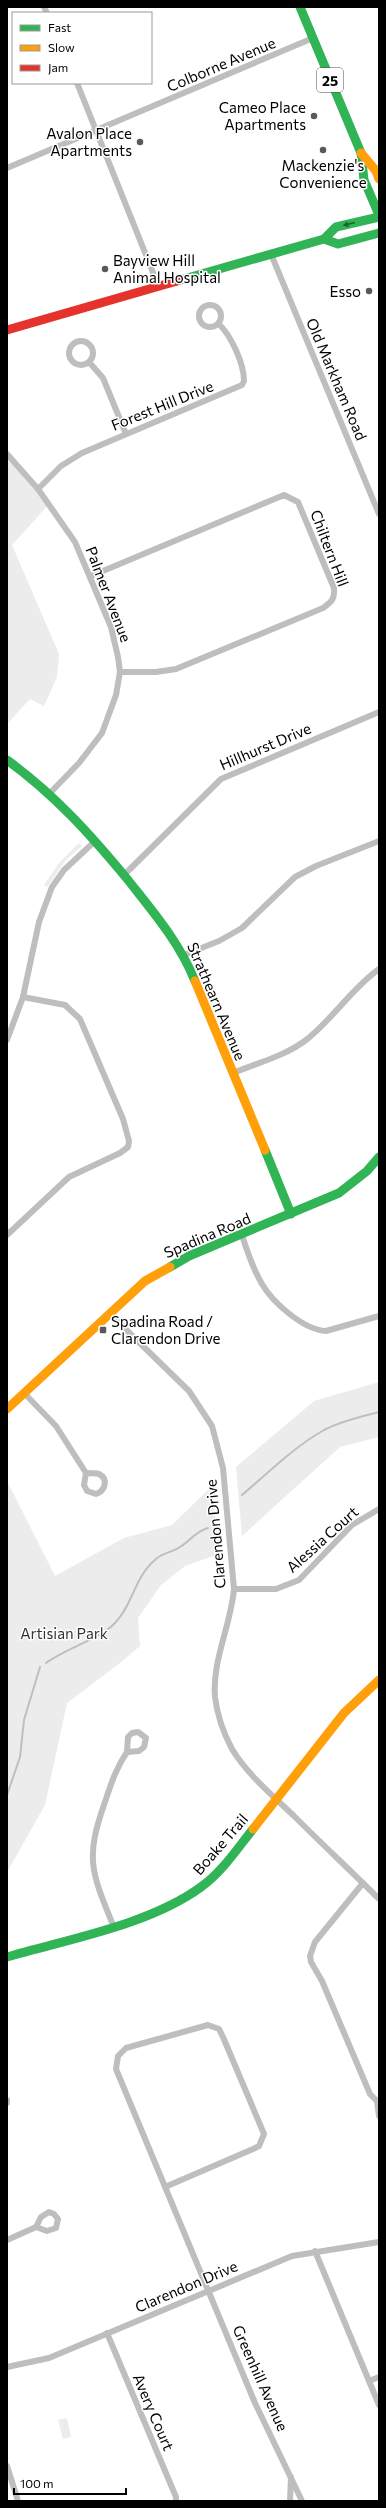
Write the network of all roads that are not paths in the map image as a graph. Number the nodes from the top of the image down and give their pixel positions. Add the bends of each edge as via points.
1 (300, 7) edge
2 (313, 38) junction
3 (77, 84) edge
4 (98, 131) junction
5 (360, 153) junction
6 (7, 168) edge
7 (379, 178) edge
8 (379, 216) edge
9 (379, 233) edge
10 (324, 239) junction
11 (271, 254) junction
12 (158, 285) junction
13 (219, 324) dead end
14 (7, 330) edge
15 (89, 362) junction
16 (126, 434) junction
17 (7, 454) edge
18 (38, 489) junction
19 (379, 514) edge
20 (91, 576) junction
21 (120, 672) junction
22 (379, 712) edge
23 (7, 760) edge
24 (51, 792) junction
25 (379, 841) edge
26 (94, 842) junction
27 (123, 876) junction
28 (184, 955) junction
29 (379, 969) edge
30 (23, 997) junction
31 (7, 1040) edge
32 (233, 1073) junction
33 (379, 1157) edge
34 (291, 1214) junction
35 (7, 1235) edge
36 (242, 1236) junction
37 (109, 1313) junction
38 (379, 1316) edge
39 (24, 1393) junction
40 (7, 1409) edge
41 (86, 1473) dead end
42 (379, 1509) edge
43 (234, 1589) junction
44 (379, 1680) edge
45 (127, 1752) dead end
46 (275, 1799) junction
47 (363, 1883) junction
48 (379, 1899) edge
49 (114, 1925) junction
50 (7, 1957) edge
51 (378, 2101) edge
52 (379, 2116) edge
53 (165, 2187) junction
54 (36, 2227) dead end
55 (7, 2240) edge
56 (379, 2242) edge
57 (315, 2251) junction
58 (208, 2290) junction
59 (107, 2333) junction
60 (7, 2367) edge
61 (379, 2377) edge
62 (369, 2380) junction
63 (379, 2405) edge
64 (7, 2466) edge
65 (291, 2477) junction
66 (18, 2501) edge
67 (176, 2501) edge
68 (290, 2501) edge
69 (302, 2501) edge

1 - 2 street, 25
2 - 4 street, Colborne Avenue
2 - 5 street, 25
3 - 4 street
4 - 6 street, Colborne Avenue
4 - 12 street
5 - 7 street, 25
5 - 8 street, 25 via 364,180
8 -> 10 street via 336,227
9 - 10 street via 338,244
10 - 11 street
11 - 12 street
11 - 19 street, Old Markham Road
12 - 14 street
13 - 16 street, Forest Hill Drive via 227,332 243,370 242,385
15 - 15 street via 93,354 90,345 81,341 72,344 68,352 72,361 80,366
15 - 16 street via 103,378
16 - 18 street, Forest Hill Drive via 71,460
17 - 18 street, Palmer Avenue
18 - 20 street, Palmer Avenue via 75,542
20 - 21 street, Palmer Avenue via 111,627
20 - 21 street, Chiltern Hill via 284,495 298,502 334,588 335,596 332,602 322,608 176,669
21 - 24 street, Palmer Avenue via 113,708 102,733 79,763
22 - 27 street, Hillhurst Drive via 221,779
23 - 24 street, Strathearn Avenue
24 - 26 street, Strathearn Avenue
25 - 28 street via 295,876 231,936
26 - 27 street, Strathearn Avenue
26 - 30 street via 64,870 52,887 39,922
27 - 28 street, Strathearn Avenue via 164,924
28 - 32 street, Strathearn Avenue
29 - 32 street via 353,990 307,1039 297,1046
30 - 31 street
30 - 35 street via 65,1005 80,1019 126,1126 129,1141 128,1146 120,1153 69,1177
32 - 34 street, Strathearn Avenue
33 - 34 street, Spadina Road via 367,1171 339,1194
34 - 36 street, Spadina Road
36 - 37 street, Spadina Road via 173,1263 145,1281
36 - 38 street via 262,1284 303,1326 326,1331
37 - 39 street, Spadina Road
37 - 43 street, Clarendon Drive via 189,1391 212,1426 223,1468
39 - 40 street, Spadina Road
39 - 41 street via 56,1426
42 - 43 street, Alessia Court via 352,1525 299,1580 276,1589
43 - 46 street, Clarendon Drive via 233,1603 218,1658 215,1697 222,1725 233,1750
44 - 46 street, Boake Trail via 344,1713
45 - 49 street via 116,1767 97,1822 92,1853 97,1884
46 - 47 street, Clarendon Drive
46 - 49 street, Boake Trail via 226,1864 201,1887 168,1907
47 - 48 street, Clarendon Drive
47 - 51 street via 315,1942 310,1956 370,2094
49 - 50 street, Boake Trail
51 - 52 street
53 - 53 street, Greenhill Avenue via 253,2150 259,2146 264,2134 223,2036 219,2029 208,2025 126,2048 121,2051 116,2061 116,2069
53 - 58 street, Greenhill Avenue
54 - 55 street
56 - 57 street, Clarendon Drive
57 - 58 street, Clarendon Drive via 292,2256
57 - 62 street
58 - 59 street, Clarendon Drive
58 - 65 street, Greenhill Avenue via 255,2403
59 - 60 street, Clarendon Drive via 36,2362
59 - 67 street, Avery Court
61 - 62 street
62 - 63 street
64 - 66 street
65 - 68 street, Greenhill Avenue
65 - 69 street, Greenhill Avenue

